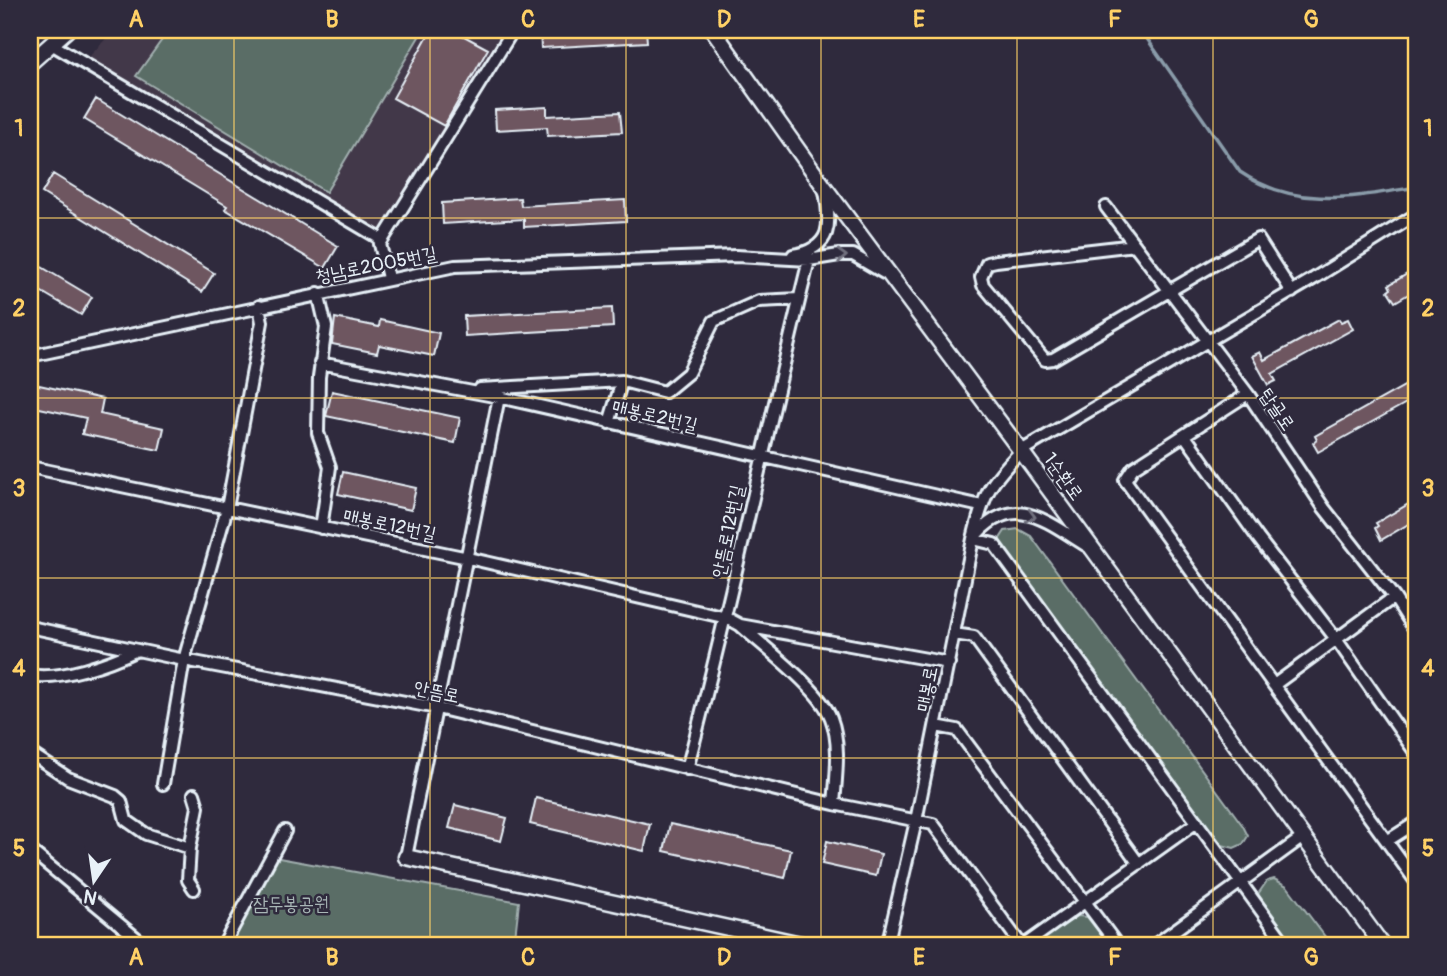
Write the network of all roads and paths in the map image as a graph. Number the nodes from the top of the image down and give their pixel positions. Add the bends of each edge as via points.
1 (67, 30) edge
2 (513, 30) edge
3 (713, 30) edge
4 (53, 45) junction
5 (30, 63) edge
6 (825, 188) junction
7 (1106, 207) dead end
8 (1417, 214) edge
9 (380, 244) junction
10 (1135, 245) junction
11 (785, 257) junction
12 (809, 260) junction
13 (388, 278) junction
14 (892, 278) junction
15 (1170, 292) junction
16 (1292, 292) junction
17 (318, 293) junction
18 (799, 299) junction
19 (260, 306) junction
20 (1206, 343) junction
21 (30, 356) edge
22 (320, 363) junction
23 (622, 381) junction
24 (464, 390) junction
25 (1248, 394) junction
26 (499, 397) junction
27 (609, 423) junction
28 (1185, 436) junction
29 (1021, 451) junction
30 (760, 457) junction
31 (30, 467) edge
32 (981, 506) junction
33 (228, 508) junction
34 (321, 528) junction
35 (973, 539) junction
36 (1093, 549) junction
37 (468, 558) junction
38 (1394, 597) junction
39 (727, 618) junction
40 (740, 625) junction
41 (30, 627) edge
42 (1417, 633) edge
43 (954, 634) junction
44 (1336, 639) junction
45 (137, 650) junction
46 (184, 660) junction
47 (948, 663) junction
48 (30, 675) edge
49 (1274, 685) junction
50 (437, 708) junction
51 (936, 726) junction
52 (30, 753) edge
53 (1417, 755) edge
54 (687, 769) junction
55 (163, 784) dead end
56 (194, 794) dead end
57 (834, 804) junction
58 (916, 821) junction
59 (1197, 822) junction
60 (1417, 822) edge
61 (285, 831) dead end
62 (1303, 837) junction
63 (1387, 841) junction
64 (190, 848) junction
65 (30, 850) edge
66 (406, 857) joint
67 (1139, 864) junction
68 (1241, 883) junction
69 (1417, 883) edge
70 (194, 889) dead end
71 (1085, 903) junction
72 (887, 944) edge
73 (1282, 944) edge
74 (146, 946) edge
75 (223, 946) edge
76 (810, 946) edge
77 (901, 946) edge
78 (1023, 946) edge
79 (1118, 946) edge
80 (1153, 946) edge
81 (1383, 946) edge

1 - 4 main road
2 - 9 street
3 - 6 main road, 1순환로
4 - 5 main road
4 - 9 street via 379,238
6 - 11 street via 830,216 824,240 805,253
6 - 14 main road, 1순환로
7 - 10 street, 탑골로
8 - 16 street, 매봉로
9 - 13 street
10 - 15 street, 탑골로
10 - 15 street via 987,263 981,276 983,285 1045,360
11 - 12 street, 청남로2005번길
11 - 13 street, 청남로2005번길 via 455,266
12 -> 14 street, 청남로2005번길 via 853,256
12 - 18 street, 안뜸로12번길
13 - 17 street, 청남로2005번길
14 - 29 main road, 1순환로
15 - 16 street via 1258,239
15 - 20 street, 탑골로
16 - 20 street, 매봉로
17 - 19 street, 청남로2005번길
17 - 22 street via 326,327
18 - 23 street via 759,301 714,321 688,373 665,392
18 - 30 street, 안뜸로12번길
19 - 21 street, 청남로2005번길
19 - 33 street via 262,322
20 - 25 street, 탑골로
20 - 29 street, 매봉로
22 - 24 street, 매봉로2번길
22 - 34 street via 318,433 330,467
23 - 24 street
23 - 27 street
24 - 26 street, 매봉로2번길
25 - 28 street
25 - 38 street, 탑골로 via 1324,508
26 - 27 street, 매봉로2번길
26 - 37 street
27 - 30 street, 매봉로2번길
28 - 44 street
28 - 49 street via 1133,468 1125,480
29 - 32 street, 매봉로 via 993,480
29 - 36 main road, 1순환로
30 - 32 street, 매봉로2번길
30 - 39 street, 안뜸로12번길
31 - 33 street, 매봉로12번길
32 - 35 street, 매봉로
33 - 34 street, 매봉로12번길
33 - 46 street
34 - 37 street, 매봉로12번길
35 -> 36 street via 998,516 1023,513 1040,517
35 - 43 street, 매봉로
35 - 59 street via 994,544
36 - 62 main road, 1순환로
37 - 39 street, 매봉로12번길
37 - 50 street
38 - 42 street, 탑골로
38 - 44 street
39 - 40 street, 매봉로12번길
39 - 54 street, 안뜸로12번길
40 - 47 street, 매봉로12번길
40 - 57 street, 매봉로12번길 via 792,672 830,716 836,737
41 - 45 street, 안뜸로
43 - 47 street, 매봉로
43 - 67 street via 974,637
44 - 49 street
44 - 53 street
45 - 46 street, 안뜸로
45 - 48 street via 108,664
46 - 50 street, 안뜸로
46 - 55 street
47 - 51 street, 매봉로
49 - 63 street
50 - 54 street, 안뜸로
50 - 66 street
51 - 58 street, 매봉로
51 - 71 street via 957,730
52 - 64 street via 68,778 115,796 126,820 146,834
54 - 57 street, 안뜸로
56 - 64 street via 198,807
57 - 58 street, 안뜸로
58 - 72 street, 매봉로
58 - 78 street via 933,824
59 - 67 street
59 - 68 street
60 - 63 street
61 - 75 street
62 - 68 street
62 - 81 main road, 1순환로
63 - 69 street
64 - 70 street via 188,880
65 - 74 street
66 - 76 main road
67 - 71 street
68 - 73 street
68 - 80 street
71 - 78 street
71 - 79 street
72 - 77 street

